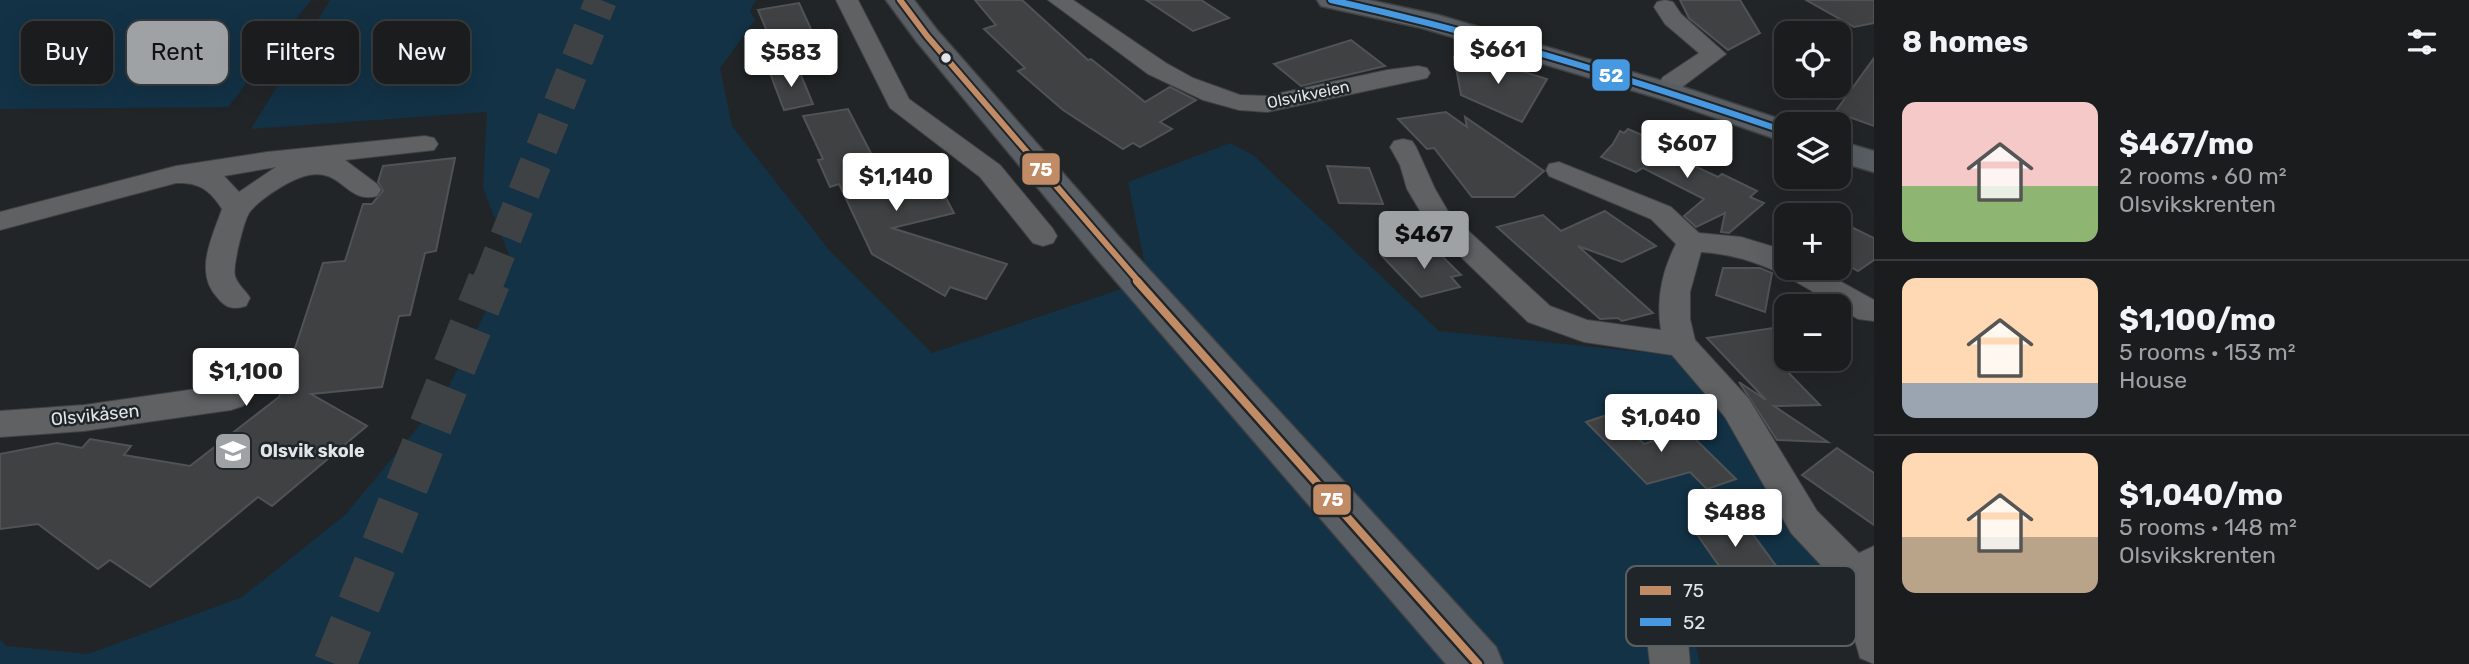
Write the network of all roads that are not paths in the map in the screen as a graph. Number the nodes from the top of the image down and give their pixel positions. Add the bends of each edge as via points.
1 (847, 0) edge
2 (900, 0) edge
3 (1059, 0) edge
4 (1346, 1) edge
5 (1665, 7) dead end
6 (1418, 73) dead end
7 (1666, 92) junction
8 (1774, 128) edge
9 (425, 145) dead end
10 (1403, 147) dead end
11 (390, 148) junction
12 (1851, 155) edge
13 (1874, 162) edge
14 (1559, 170) dead end
15 (193, 173) junction
16 (236, 209) junction
17 (0, 220) edge
18 (1042, 236) dead end
19 (1692, 242) junction
20 (1774, 258) edge
21 (1814, 280) edge
22 (235, 298) dead end
23 (1869, 311) dead end
24 (1681, 345) junction
25 (231, 397) dead end
26 (0, 424) edge
27 (1867, 571) edge
28 (1874, 645) edge
29 (1669, 646) edge
30 (1478, 664) edge
31 (1670, 664) edge

1 - 18 street via 899,103 990,171
2 - 30 main road via 1108,248
3 - 6 street, Olsvikveien via 1176,79 1226,101 1267,104
4 - 7 main road
5 - 7 street via 1714,54 1672,82
7 - 8 main road
9 - 11 street
10 - 24 street via 1438,219 1539,314 1584,331
11 - 15 street via 267,160
11 - 16 street via 361,185 334,164 300,166 272,180
12 - 13 main road
14 - 19 street via 1661,213
15 - 16 street via 202,174 225,191
15 - 17 street
16 - 22 street via 219,267 220,282
19 - 20 street via 1716,243
19 - 24 street via 1681,260 1675,288 1676,334
21 - 23 street
24 - 27 street via 1737,408 1804,522
25 - 26 street, Olsvikåsen via 84,418
27 - 28 street
29 - 31 street

